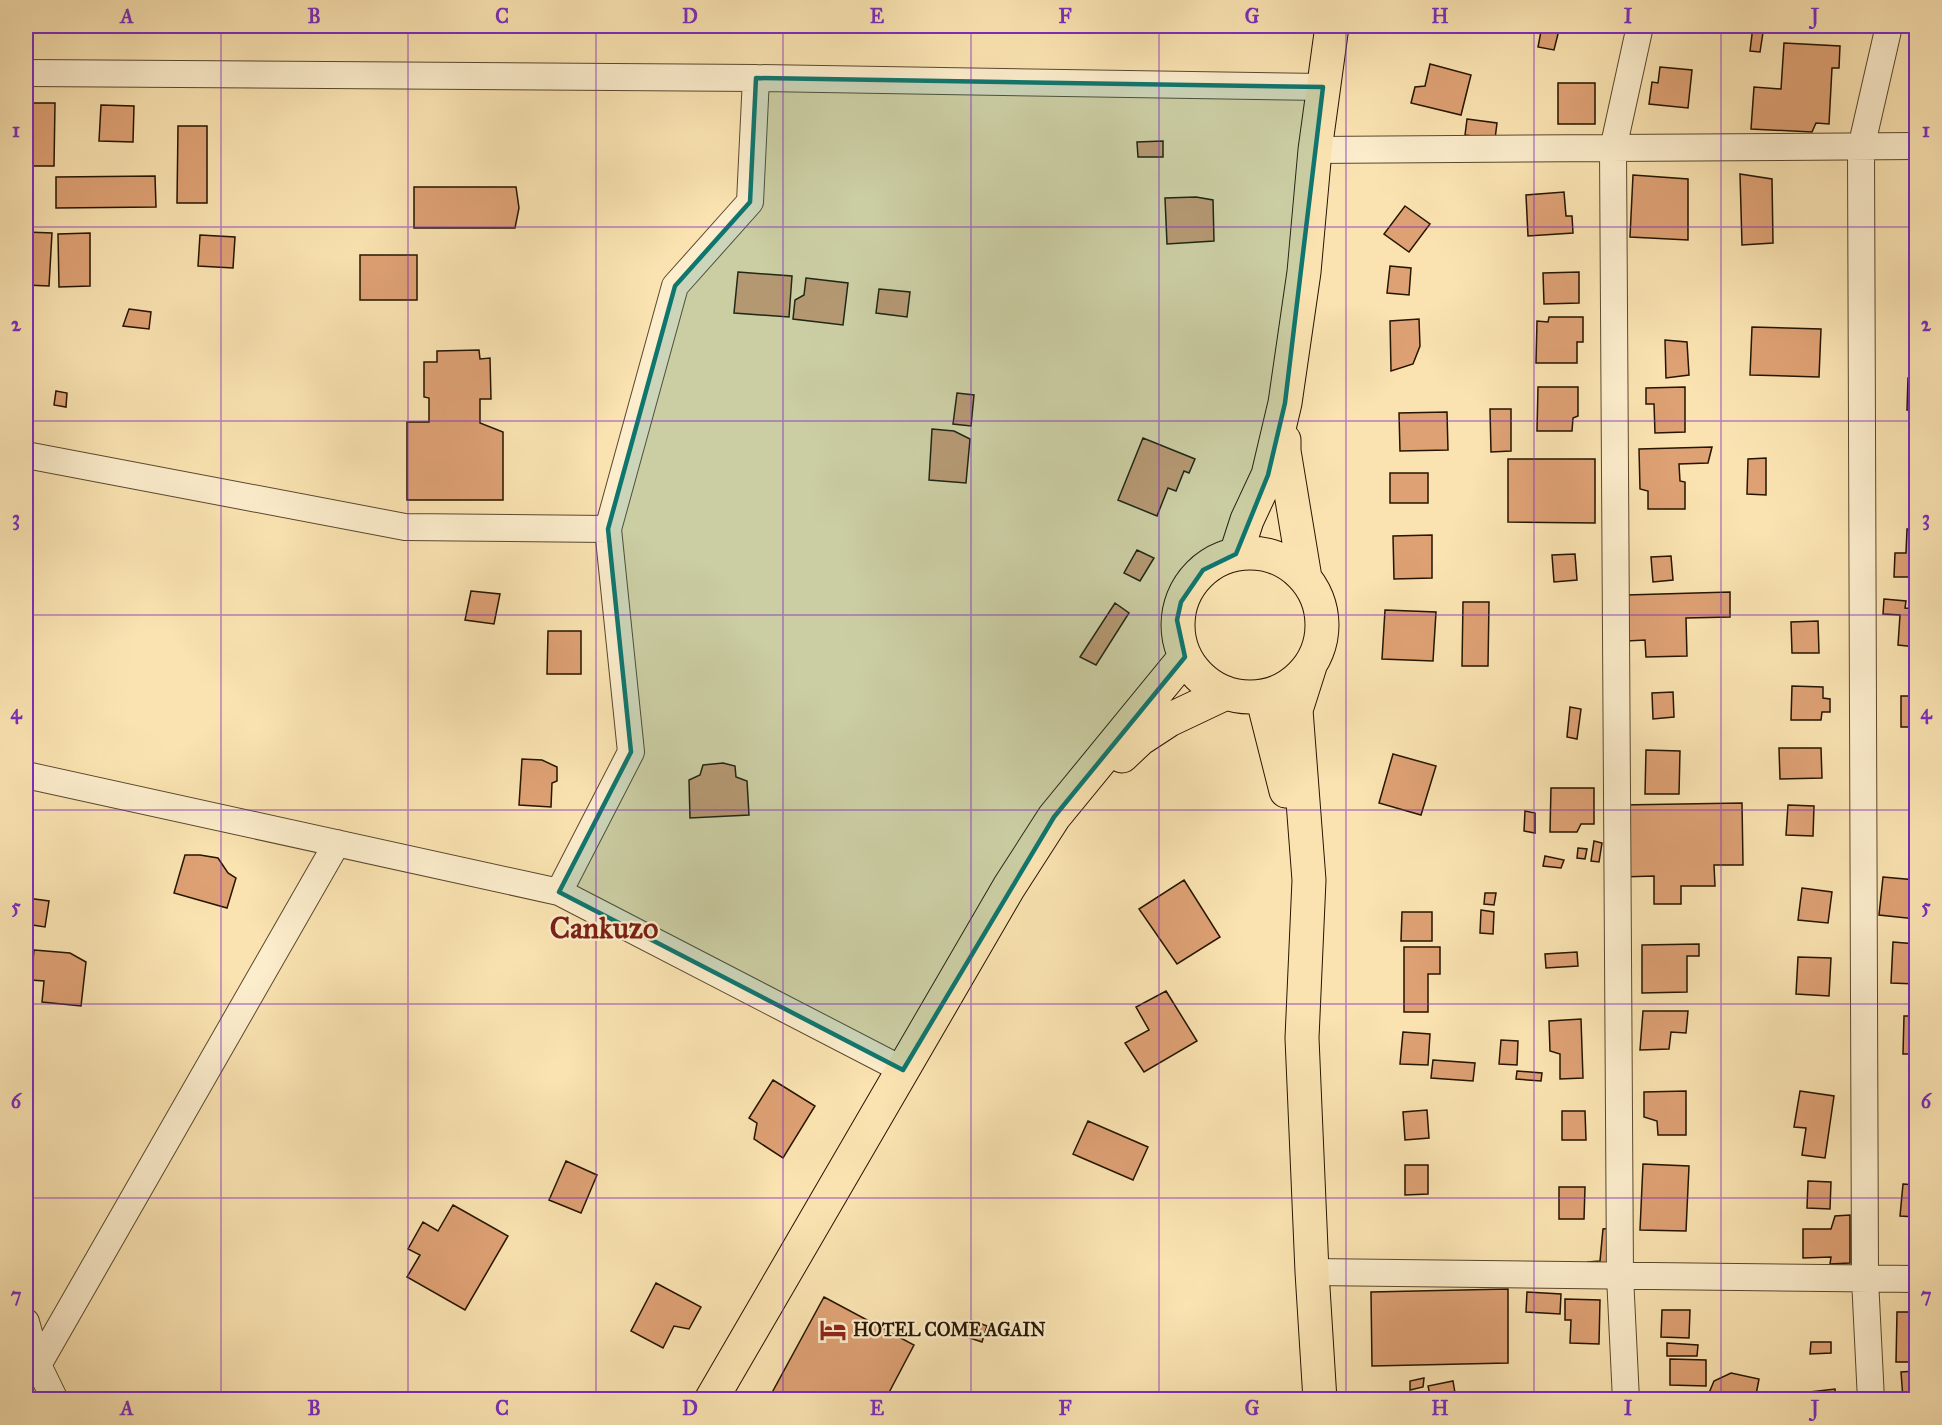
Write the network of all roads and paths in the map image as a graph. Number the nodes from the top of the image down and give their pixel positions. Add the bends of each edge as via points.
1 (1332, 26) edge
2 (1640, 26) edge
3 (1889, 26) edge
4 (26, 73) edge
5 (756, 78) junction
6 (1323, 87) junction
7 (1917, 146) edge
8 (1861, 147) junction
9 (1613, 149) junction
10 (1315, 150) junction
11 (1285, 403) junction
12 (26, 455) edge
13 (608, 529) junction
14 (1236, 554) junction
15 (1305, 578) junction
16 (1185, 657) junction
17 (1310, 666) junction
18 (1226, 693) junction
19 (1262, 696) junction
20 (26, 775) edge
21 (1054, 817) junction
22 (337, 843) junction
23 (1309, 880) junction
24 (559, 892) junction
25 (903, 1070) junction
26 (1312, 1272) junction
27 (1620, 1276) junction
28 (1865, 1279) junction
29 (1917, 1279) edge
30 (26, 1322) edge
31 (38, 1365) junction
32 (55, 1400) edge
33 (711, 1400) edge
34 (1320, 1400) edge
35 (1626, 1400) edge
36 (1871, 1400) edge

1 - 6 main road
2 - 9 street
3 - 8 street
4 - 5 street
5 - 6 street
5 - 13 street via 750,202 675,286
6 - 10 main road
7 - 8 street
8 - 9 street
8 - 28 street
9 - 10 street
9 - 27 street
10 - 11 main road via 1304,272
11 - 14 main road via 1268,475
11 - 15 main road via 1284,452
12 - 13 street via 405,526
13 - 24 street via 631,752
14 - 15 main road via 1274,557
14 - 16 main road via 1203,570 1185,593 1177,620
15 - 17 main road via 1316,593 1321,612 1322,630
16 - 18 main road via 1195,673
16 - 21 main road
17 - 19 main road via 1281,690
17 - 23 main road via 1296,710
18 - 19 main road via 1244,698
18 - 21 main road via 1182,713 1140,739
19 - 23 main road
20 - 22 street
21 - 25 main road
22 - 24 street
22 - 31 street
23 - 26 main road via 1302,1038
24 - 25 street
25 - 33 main road
26 - 27 street
26 - 34 main road
27 - 28 street
27 - 35 street
28 - 29 street
28 - 36 street
30 - 31 street
31 - 32 street

